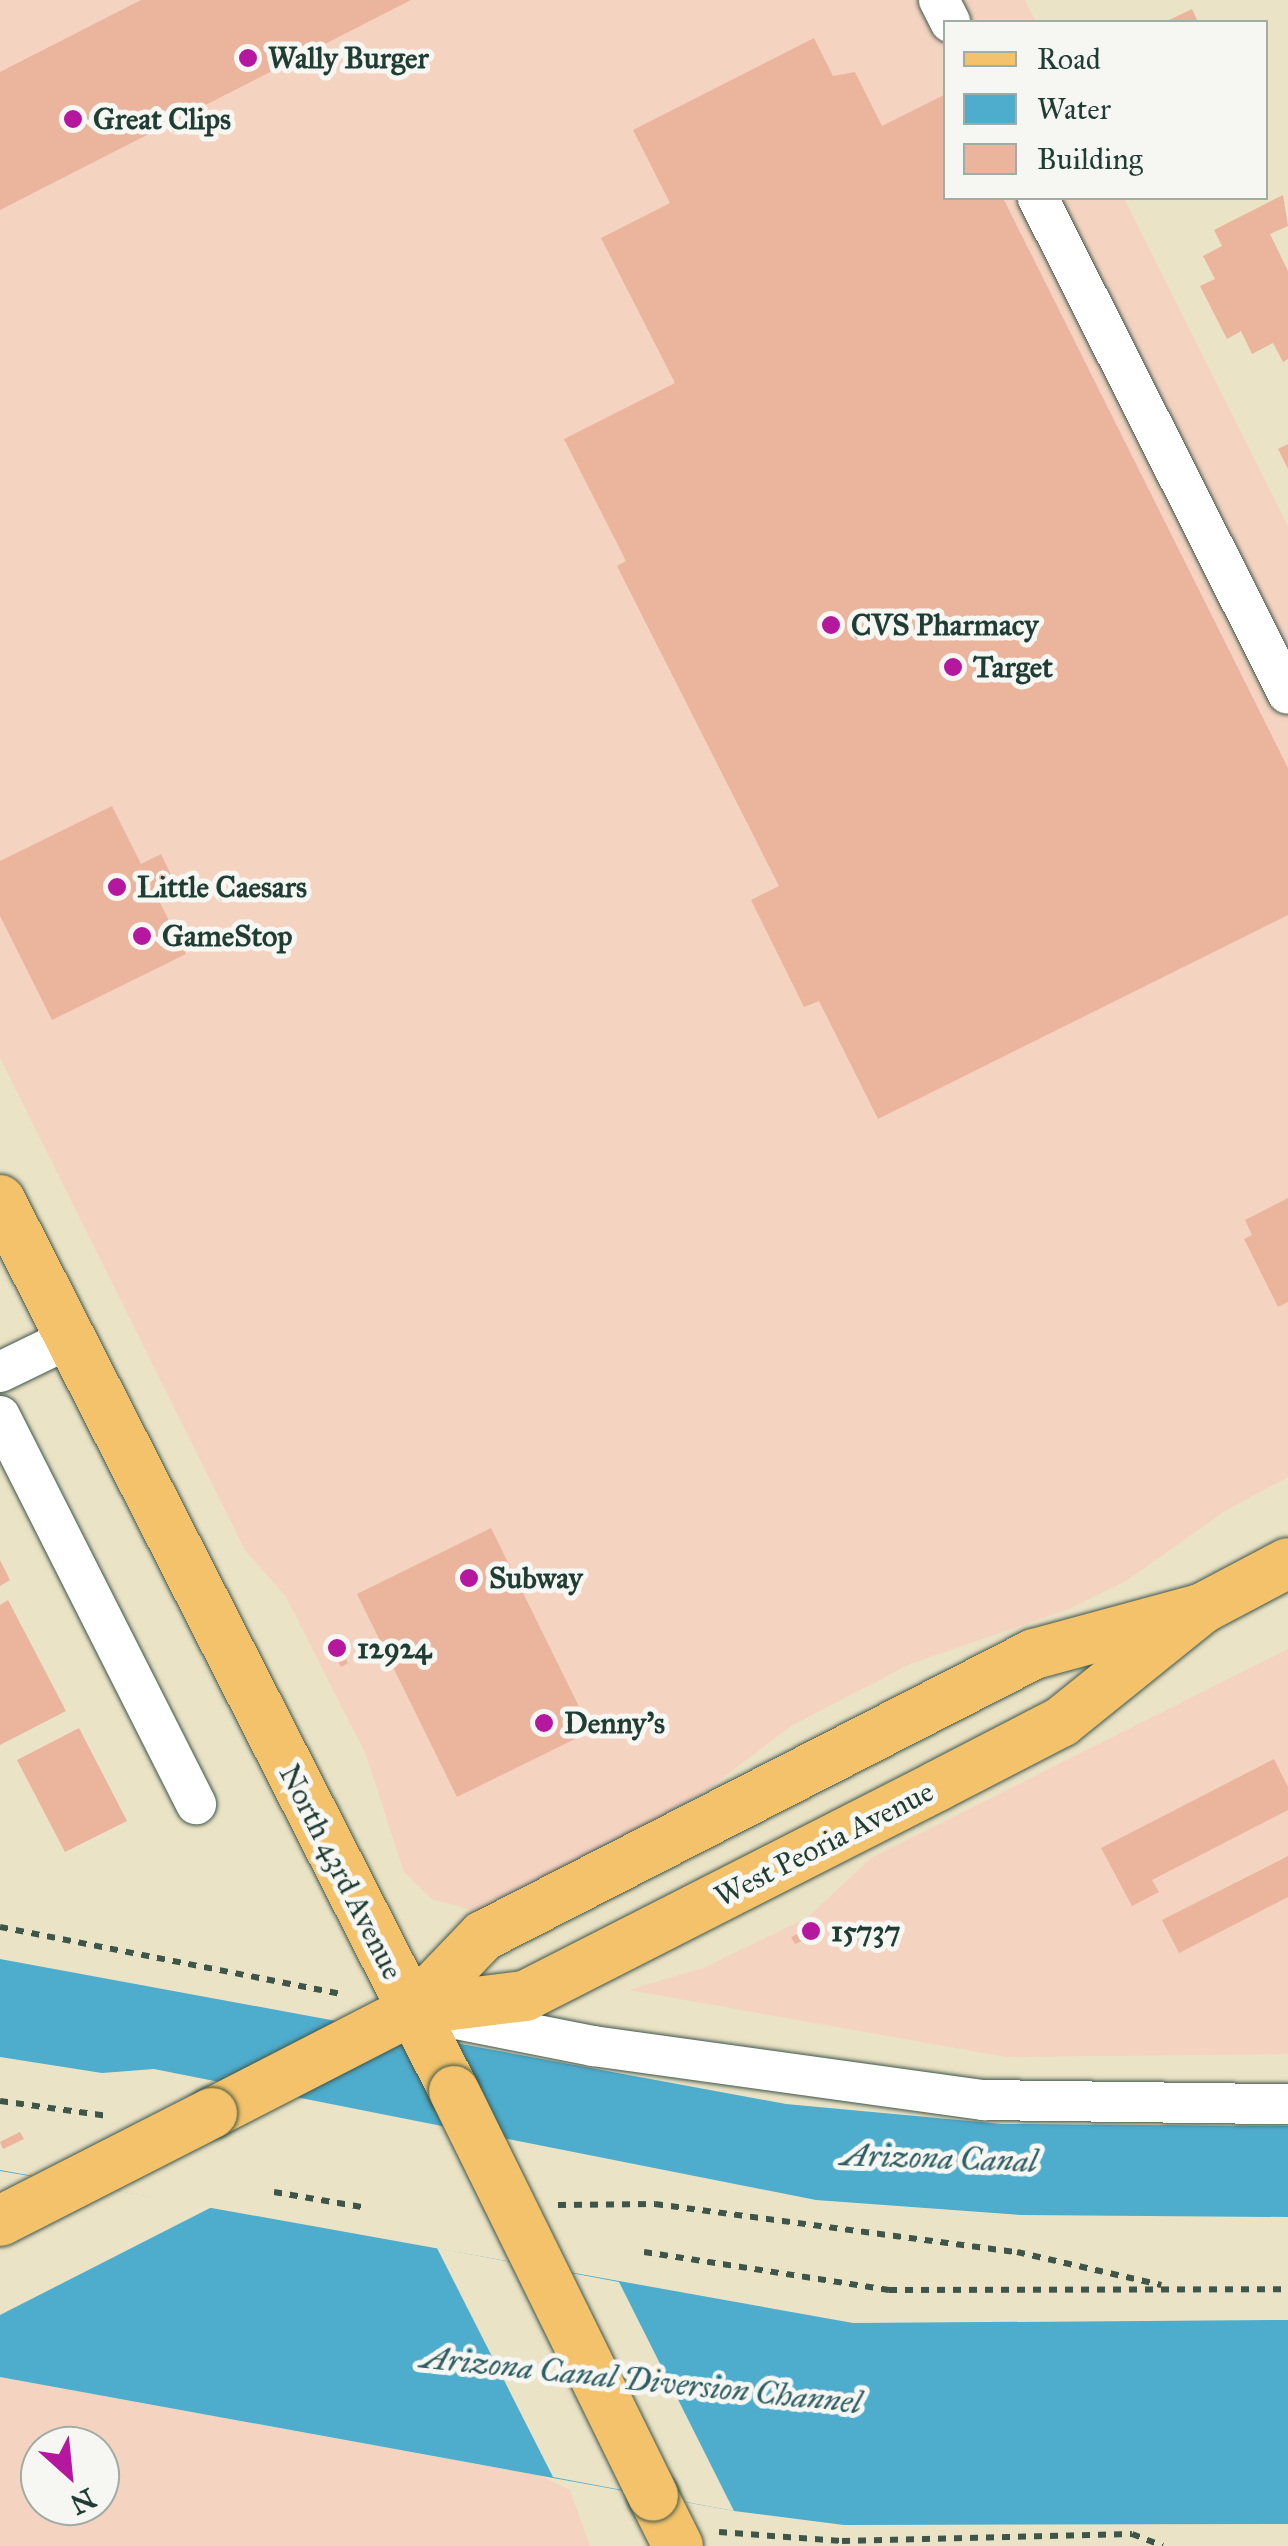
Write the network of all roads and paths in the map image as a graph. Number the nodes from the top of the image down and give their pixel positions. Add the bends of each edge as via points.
1 (1039, 200) edge
2 (1288, 694) edge
3 (0, 1200) edge
4 (70, 1338) junction
5 (0, 1372) edge
6 (0, 1416) edge
7 (1288, 1564) edge
8 (1203, 1608) junction
9 (196, 1804) dead end
10 (0, 1926) edge
11 (412, 2010) junction
12 (0, 2101) edge
13 (1288, 2104) edge
14 (175, 2131) junction
15 (274, 2192) dead end
16 (362, 2207) dead end
17 (512, 2208) junction
18 (0, 2222) edge
19 (644, 2252) dead end
20 (1160, 2285) junction
21 (1288, 2289) edge
22 (666, 2523) edge
23 (1163, 2546) edge

1 - 2 street
3 - 4 main road, North 43rd Avenue
4 - 5 street
4 - 11 main road, North 43rd Avenue
6 - 9 street
7 - 8 main road, West Peoria Avenue
8 - 11 main road, West Peoria Avenue via 1034,1654 483,1936
8 - 11 main road, West Peoria Avenue via 1061,1722 525,1996
10 - 11 path
11 - 13 street via 593,2046 984,2100
11 - 14 main road, West Peoria Avenue, bridge
11 - 17 main road, North 43rd Avenue, bridge
12 - 14 path via 86,2110
14 - 18 main road, West Peoria Avenue, bridge
15 - 16 path
17 - 20 path via 656,2204 1070,2260
17 - 22 main road, North 43rd Avenue, bridge
19 - 20 path via 889,2290
20 - 21 path
22 - 23 path via 842,2541 1132,2534

